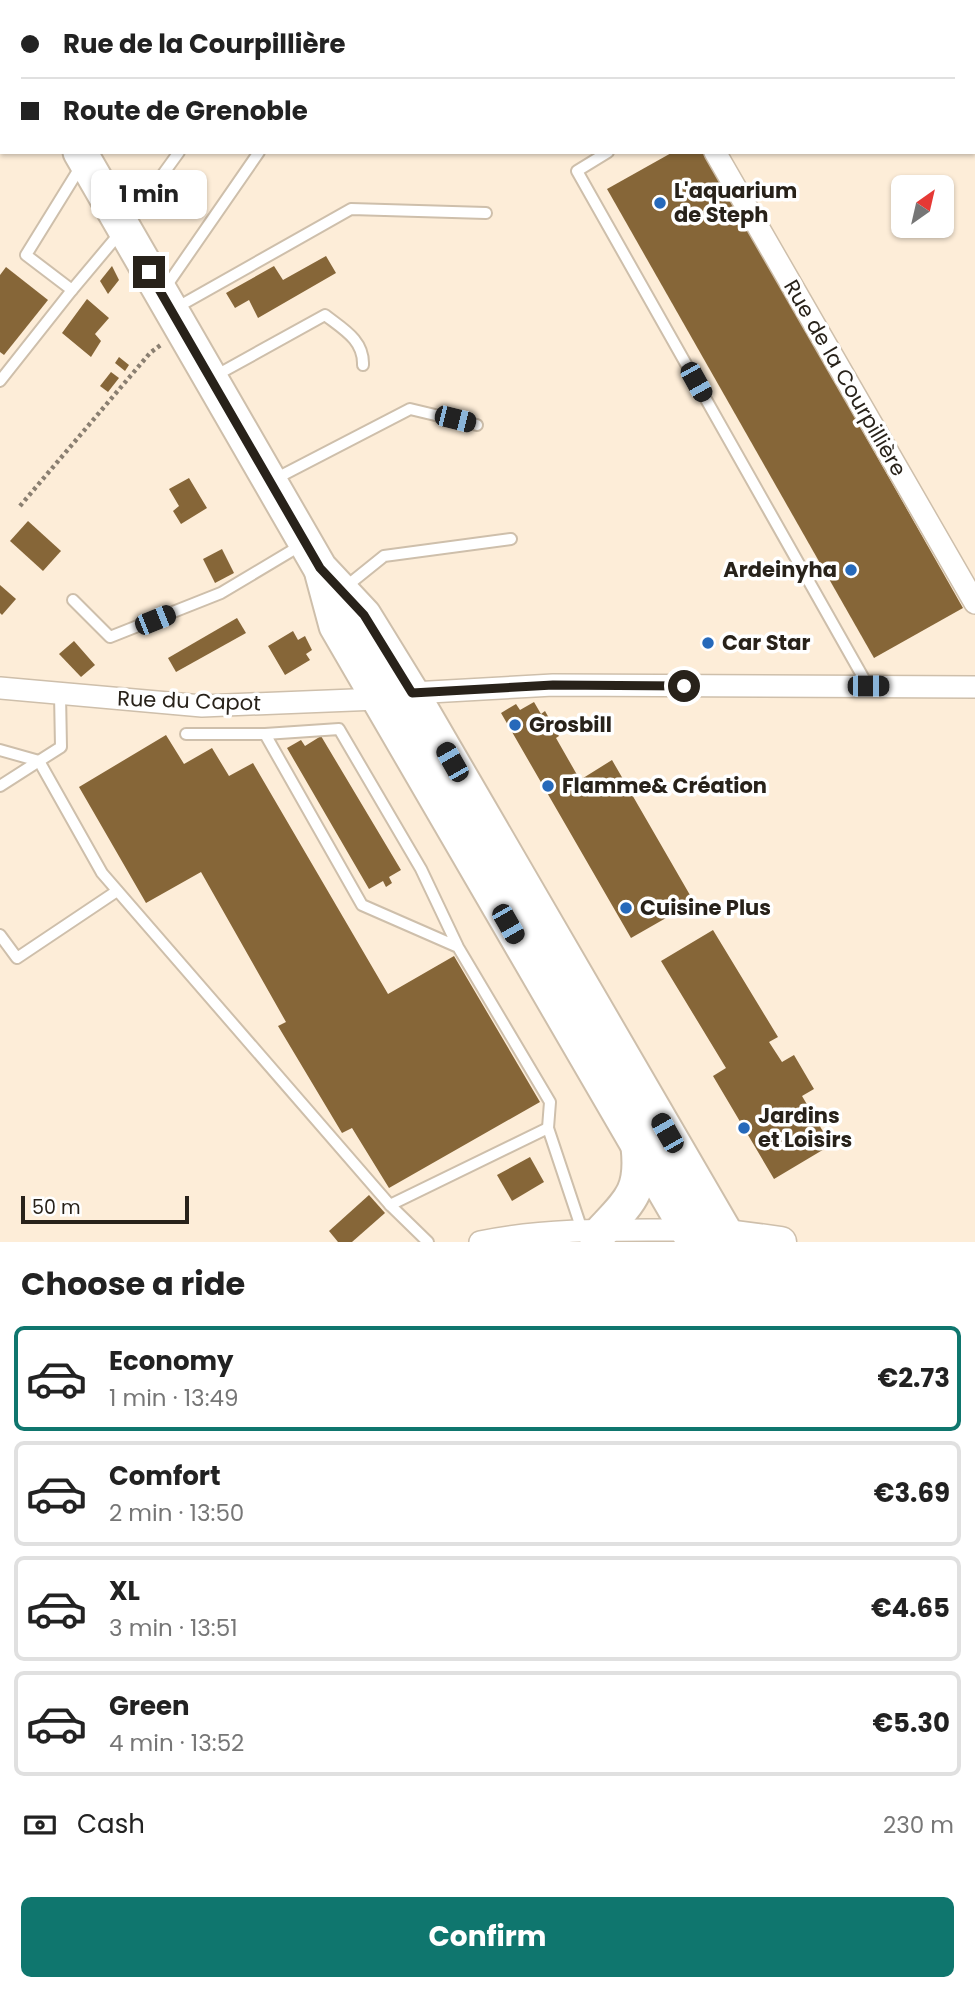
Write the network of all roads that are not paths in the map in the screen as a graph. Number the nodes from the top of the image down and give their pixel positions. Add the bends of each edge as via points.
1 (177, 154) edge
2 (258, 154) edge
3 (602, 154) edge
4 (716, 154) edge
5 (82, 156) edge
6 (486, 213) dead end
7 (124, 228) junction
8 (72, 290) junction
9 (172, 311) junction
10 (363, 365) dead end
11 (211, 378) junction
12 (0, 381) edge
13 (477, 425) dead end
14 (270, 481) junction
15 (511, 538) dead end
16 (322, 567) junction
17 (73, 600) dead end
18 (975, 603) edge
19 (868, 686) junction
20 (975, 687) edge
21 (0, 688) edge
22 (412, 693) junction
23 (60, 694) junction
24 (378, 699) junction
25 (186, 734) dead end
26 (265, 734) junction
27 (0, 750) edge
28 (39, 761) junction
29 (0, 786) edge
30 (117, 891) junction
31 (508, 924) junction
32 (0, 936) edge
33 (458, 947) junction
34 (548, 1128) junction
35 (638, 1147) junction
36 (390, 1205) junction
37 (591, 1235) edge
38 (707, 1238) edge
39 (428, 1242) edge
40 (480, 1242) edge
41 (781, 1242) edge

1 - 7 lane
2 - 9 lane
3 - 19 lane via 577,171
4 - 18 street, Rue de la Courpillière
5 - 7 main road
5 - 8 lane via 26,256
6 - 9 lane via 351,209
7 - 8 lane
7 - 9 main road
8 - 12 lane
9 - 11 main road
10 - 11 lane via 353,336 325,315
11 - 14 main road
13 - 14 lane via 410,409
14 - 16 main road
15 - 16 lane
16 - 17 lane via 221,593 110,637
16 - 22 main road via 364,615
16 - 24 main road via 336,626
19 - 20 street
19 - 22 street via 553,685
21 - 23 street, Rue du Capot
22 - 38 main road
23 - 24 street, Rue du Capot via 202,706
23 - 28 lane via 61,747
24 - 31 main road
25 - 26 lane
26 - 33 lane via 362,905
26 - 33 lane via 338,729 421,869
27 - 28 lane
28 - 29 lane
28 - 30 lane via 102,873
30 - 32 lane via 18,958
30 - 36 lane
31 - 35 main road
31 - 38 main road via 568,998 674,1174
33 - 34 lane via 550,1102
34 - 36 lane
34 - 37 lane via 573,1210
35 - 37 main road via 641,1169 633,1195
35 - 38 main road
36 - 39 lane
37 - 38 street
37 - 40 street via 536,1234
38 - 41 street

